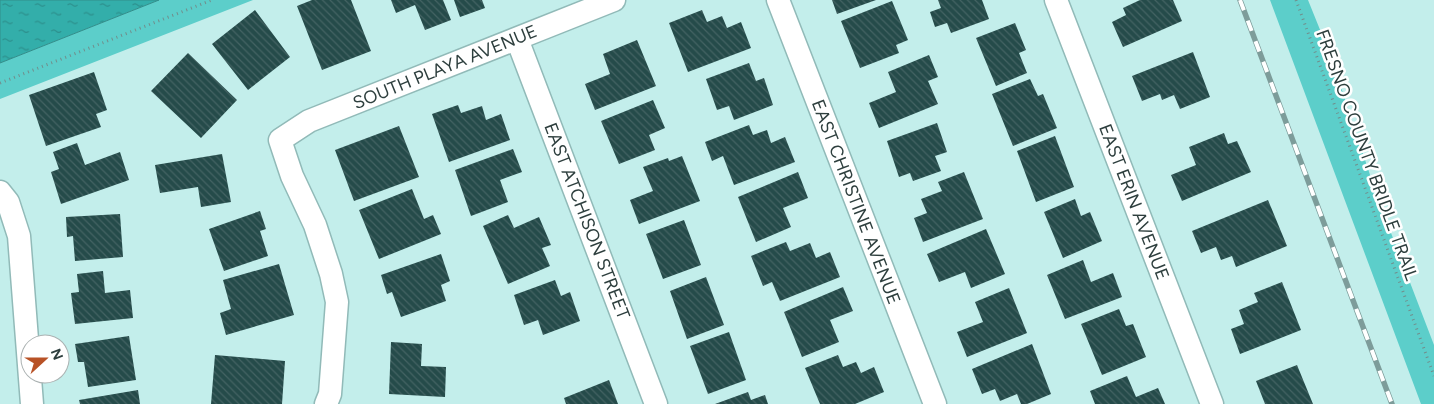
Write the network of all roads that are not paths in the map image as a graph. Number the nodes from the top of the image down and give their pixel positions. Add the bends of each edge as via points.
1 (614, 0) edge
2 (778, 0) edge
3 (1056, 0) edge
4 (517, 39) junction
5 (0, 192) edge
6 (32, 404) edge
7 (326, 404) edge
8 (656, 404) edge
9 (935, 404) edge
10 (1212, 404) edge

1 - 4 street, SOUTH PLAYA AVENUE
2 - 9 street, EAST CHRISTINE AVENUE
3 - 10 street, EAST ERIN AVENUE
4 - 7 street, SOUTH PLAYA AVENUE via 308,121 280,140 292,176 316,226 337,302 330,394
4 - 8 street, EAST ATCHISON STREET
5 - 6 street via 8,202 19,236

